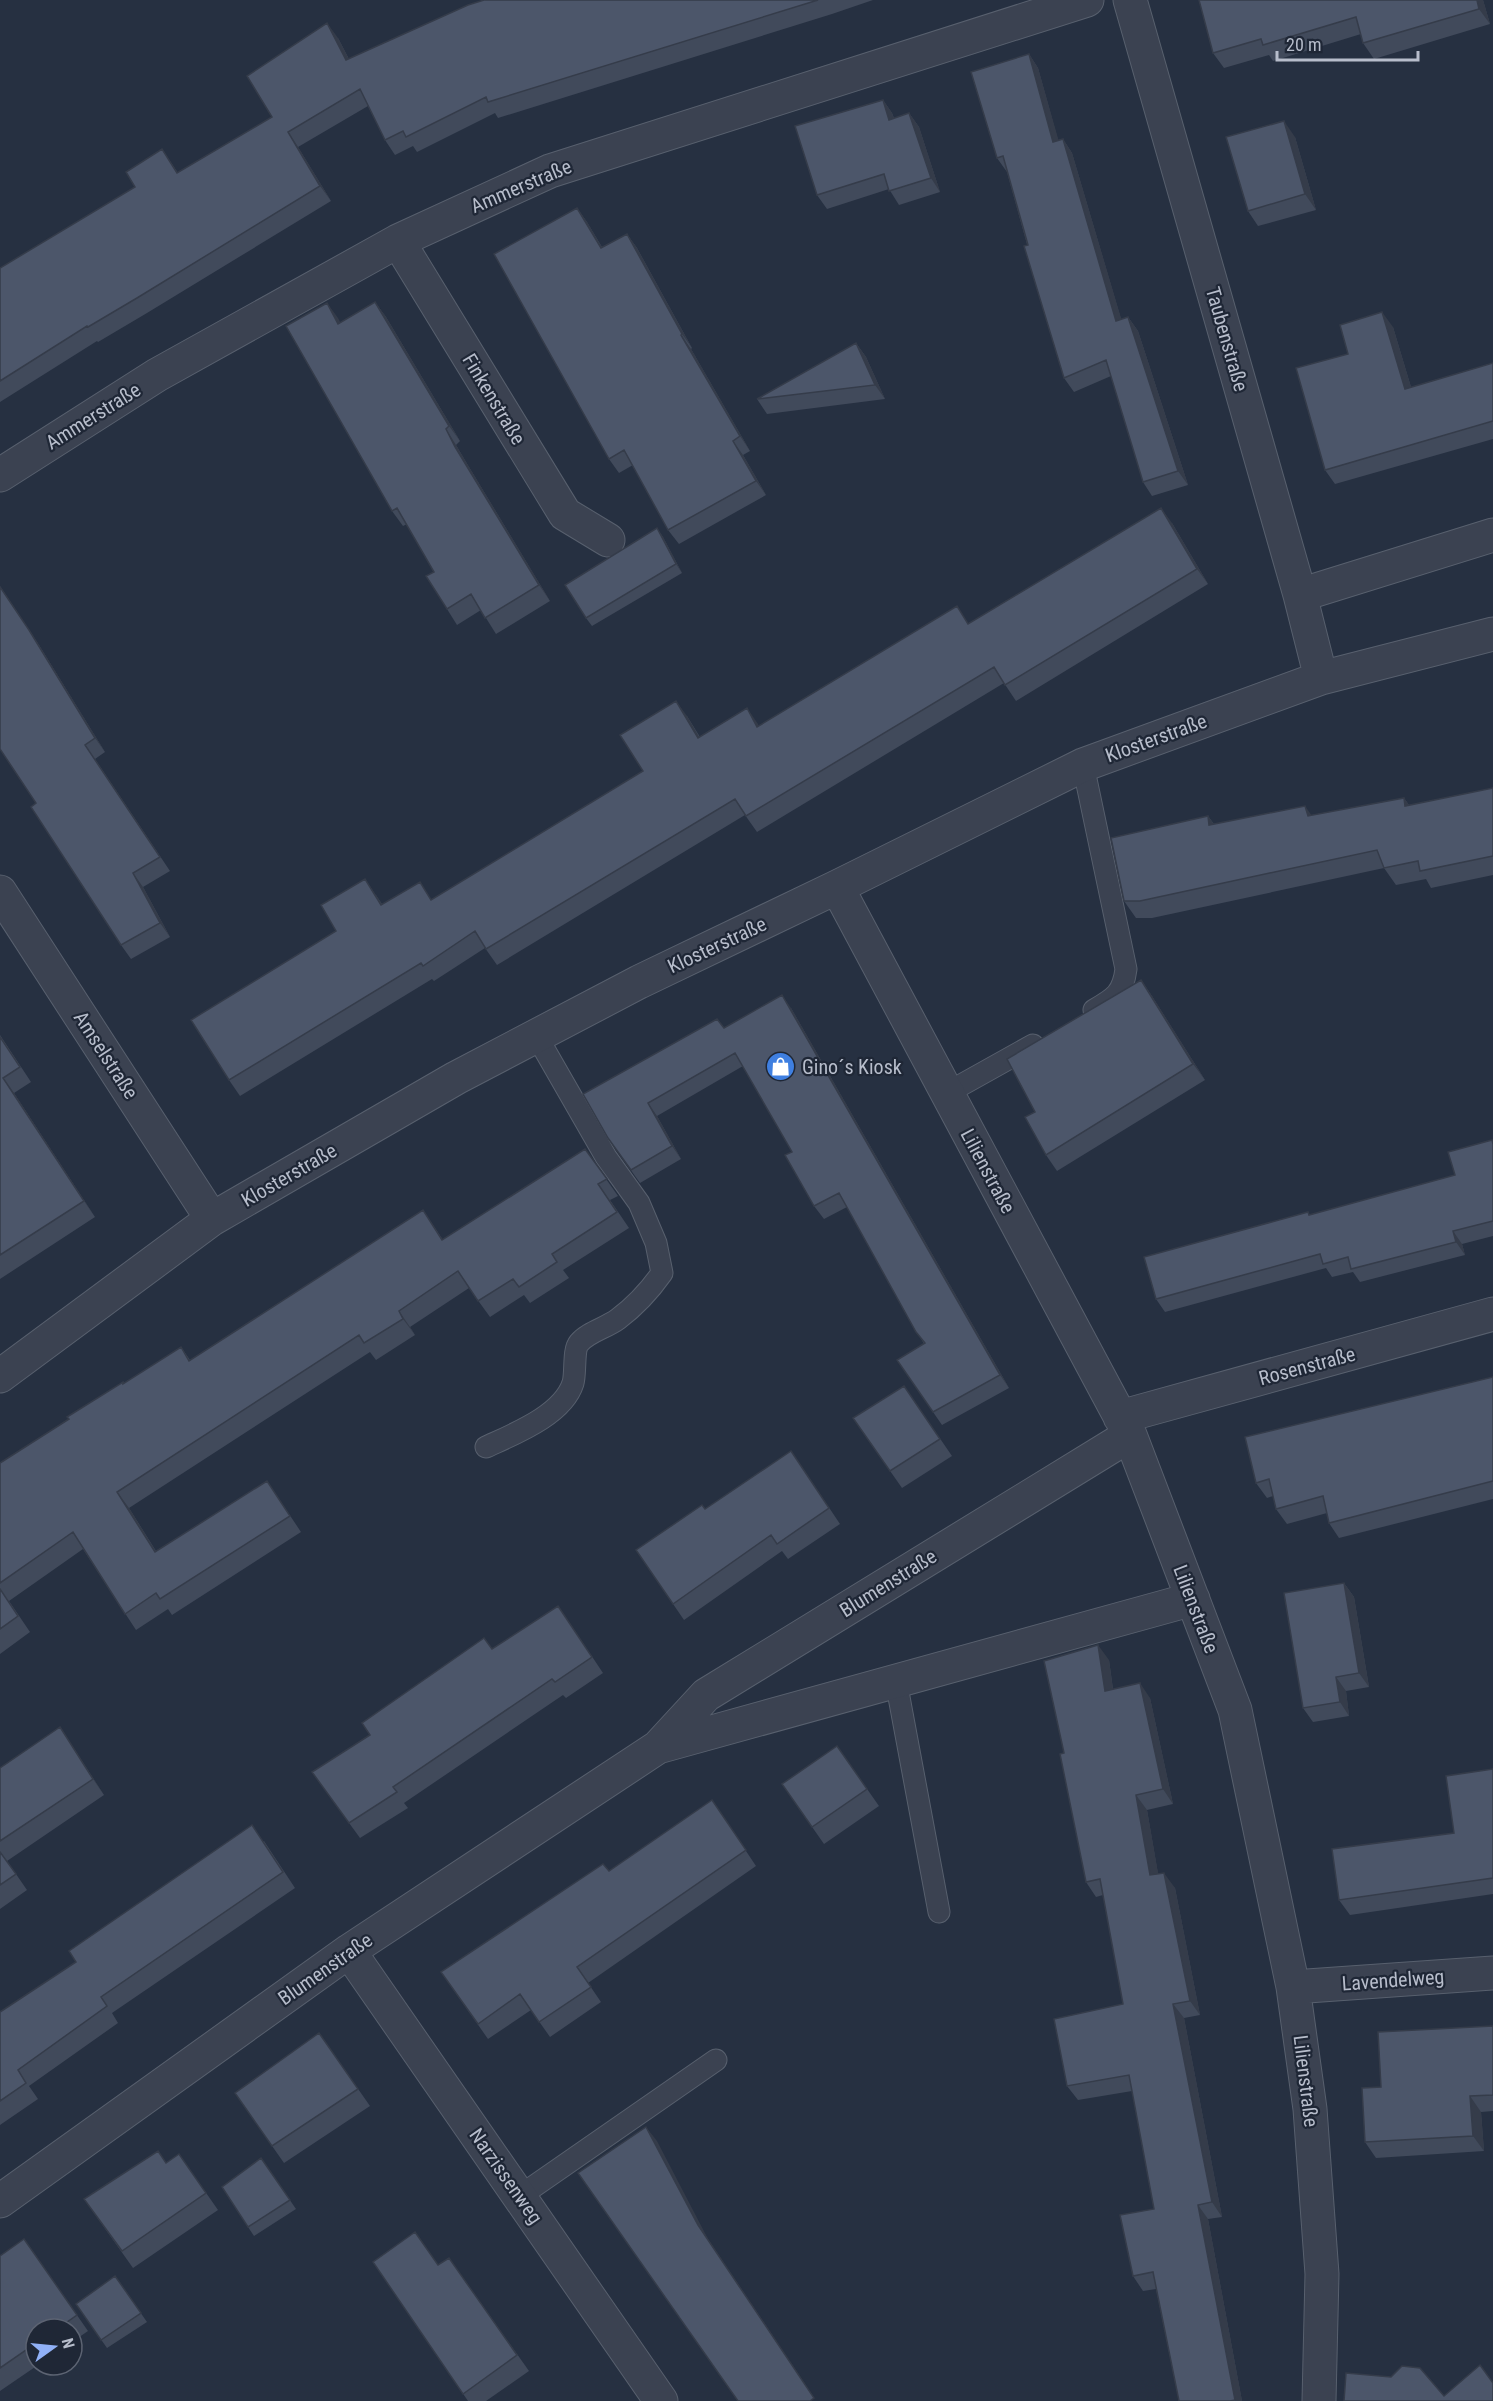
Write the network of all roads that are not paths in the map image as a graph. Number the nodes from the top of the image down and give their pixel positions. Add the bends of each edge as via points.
1 (1087, 0) edge
2 (1130, 0) edge
3 (398, 241) junction
4 (0, 475) edge
5 (1493, 535) edge
6 (608, 540) dead end
7 (1300, 595) junction
8 (1493, 634) edge
9 (1321, 678) junction
10 (1083, 765) junction
11 (837, 887) junction
12 (0, 892) edge
13 (1072, 1022) edge
14 (1052, 1034) edge
15 (536, 1035) junction
16 (947, 1093) junction
17 (212, 1219) junction
18 (1493, 1314) edge
19 (0, 1376) edge
20 (1125, 1426) junction
21 (486, 1447) dead end
22 (1193, 1599) junction
23 (896, 1681) junction
24 (658, 1747) junction
25 (939, 1912) dead end
26 (349, 1951) junction
27 (1493, 1973) edge
28 (1293, 1987) junction
29 (716, 2060) dead end
30 (520, 2196) junction
31 (0, 2201) edge
32 (661, 2401) edge
33 (1318, 2401) edge

1 - 3 street, Ammerstraße via 550,171
2 - 7 street, Taubenstraße
3 - 4 street, Ammerstraße via 157,375
3 - 6 street, Finkenstraße via 565,514
5 - 7 street
7 - 9 street, Taubenstraße
8 - 9 street, Klosterstraße
9 - 10 street, Klosterstraße
10 - 11 street, Klosterstraße
10 - 13 lane via 1126,969 1124,984 1114,999
11 - 15 street, Klosterstraße
11 - 16 street, Lilienstraße
12 - 17 street, Amselstraße
14 - 16 lane
15 - 17 street, Klosterstraße
15 - 21 lane via 606,1157 639,1203 656,1243 662,1273 618,1320 580,1341 573,1383 562,1401 542,1418
16 - 20 street, Lilienstraße
17 - 19 street, Klosterstraße
18 - 20 street, Rosenstraße
20 - 22 street, Lilienstraße
20 - 24 street, Blumenstraße via 706,1695
22 - 23 street, Blumenstraße
22 - 28 street, Lilienstraße via 1235,1710
23 - 24 street, Blumenstraße
23 - 25 lane
24 - 26 street, Blumenstraße
26 - 30 street, Narzissenweg
26 - 31 street, Blumenstraße
27 - 28 street, Lavendelweg
28 - 33 street, Lilienstraße via 1310,2109 1322,2274
29 - 30 lane
30 - 32 street, Narzissenweg

